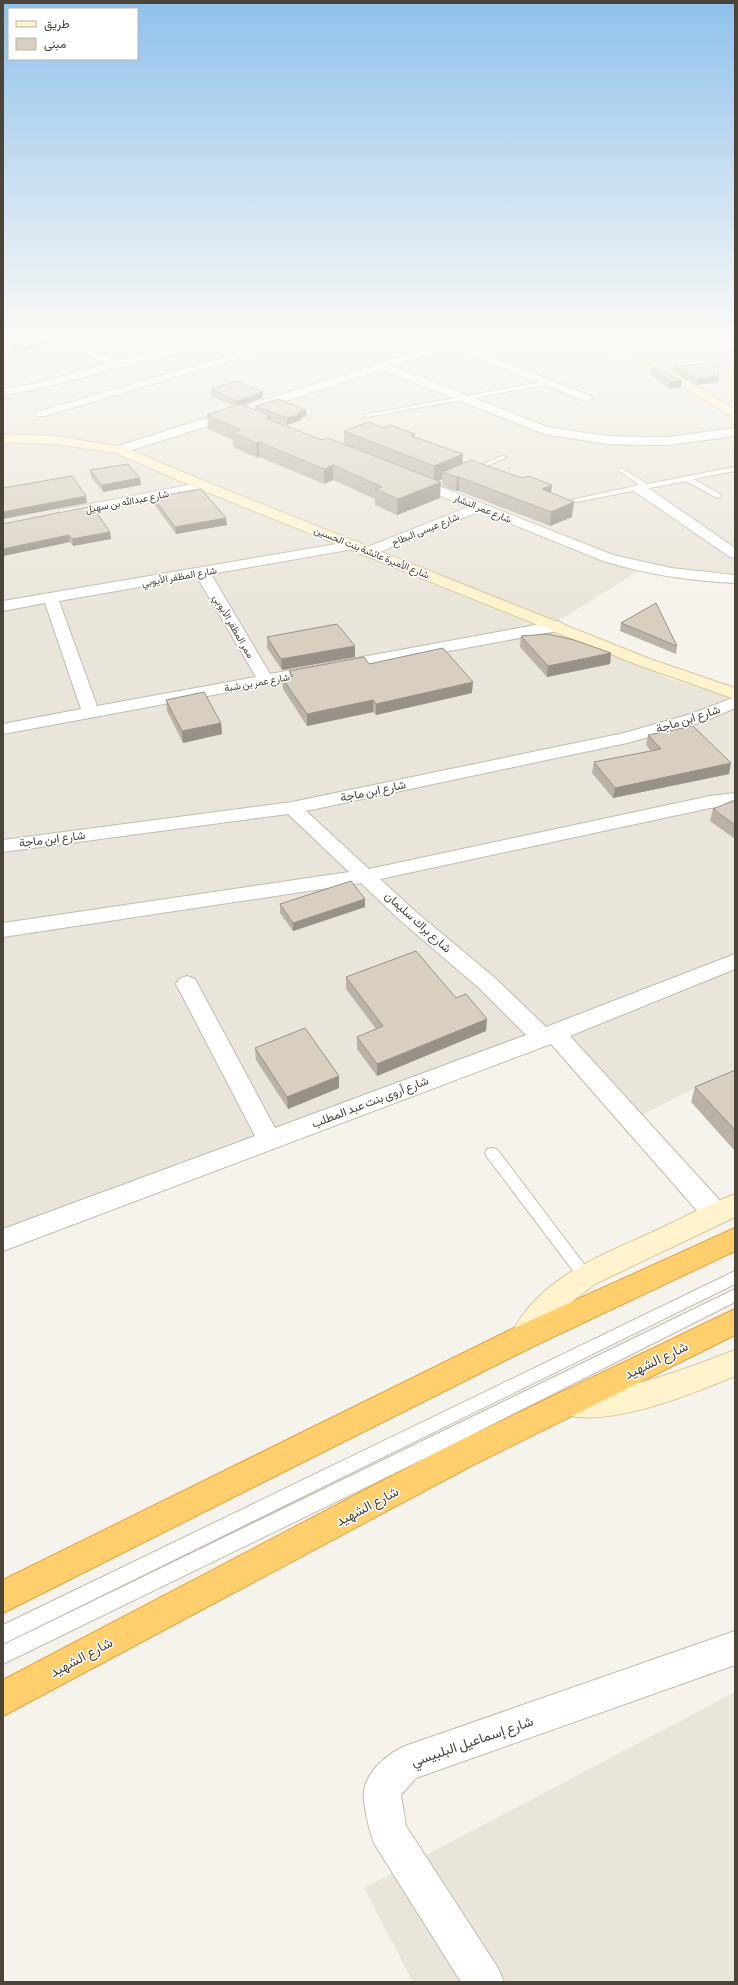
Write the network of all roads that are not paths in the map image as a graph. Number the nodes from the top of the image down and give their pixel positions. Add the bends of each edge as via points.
1 (193, 426) edge
2 (533, 426) edge
3 (735, 432) edge
4 (3, 438) edge
5 (119, 450) junction
6 (504, 457) dead end
7 (735, 469) edge
8 (621, 470) dead end
9 (460, 475) edge
10 (402, 476) edge
11 (686, 478) junction
12 (204, 486) junction
13 (643, 487) junction
14 (717, 496) dead end
15 (575, 500) dead end
16 (480, 507) junction
17 (49, 516) edge
18 (354, 545) junction
19 (370, 551) junction
20 (735, 554) edge
21 (202, 572) junction
22 (735, 579) edge
23 (51, 598) junction
24 (3, 606) edge
25 (557, 626) junction
26 (266, 681) junction
27 (735, 694) edge
28 (735, 702) edge
29 (91, 713) junction
30 (3, 729) edge
31 (735, 799) edge
32 (292, 808) junction
33 (3, 846) edge
34 (367, 876) junction
35 (3, 930) edge
36 (735, 961) edge
37 (187, 984) dead end
38 (548, 1035) junction
39 (269, 1140) junction
40 (492, 1153) dead end
41 (726, 1210) edge
42 (735, 1239) edge
43 (3, 1240) edge
44 (585, 1276) junction
45 (735, 1277) edge
46 (735, 1295) edge
47 (735, 1321) edge
48 (524, 1337) junction
49 (735, 1363) edge
50 (566, 1403) junction
51 (3, 1597) edge
52 (3, 1635) edge
53 (735, 1648) edge
54 (3, 1654) edge
55 (3, 1698) edge
56 (484, 1982) edge

1 - 5 street
2 - 3 street via 544,430 607,440 668,441
4 - 5 street, شارع الأميرة عائشة بنت الحسين via 55,440
5 - 12 street, شارع الأميرة عائشة بنت الحسين
6 - 9 lane
7 - 11 lane
8 - 13 lane
10 - 16 street, شارع عمر النشار via 435,486
11 - 13 lane
11 - 14 lane
12 - 17 street, شارع عبدالله بن سهيل
12 - 18 street, شارع الأميرة عائشة بنت الحسين
13 - 15 lane
13 - 20 street
16 - 19 street, شارع عيسى البطاح
16 - 22 street, شارع عمر النشار via 637,567 702,578
18 - 19 street, شارع الأميرة عائشة بنت الحسين
18 - 21 street, شارع المظفر الأيوبي
19 - 25 street, شارع الأميرة عائشة بنت الحسين
21 - 23 street, شارع المظفر الأيوبي
21 - 26 street, ممر المظفر الأيوبي
23 - 24 street, شارع المظفر الأيوبي
23 - 29 street
25 - 26 street, شارع عمر بن شبة
25 - 27 street, شارع الأميرة عائشة بنت الحسين
26 - 29 street, شارع عمر بن شبة
28 - 32 street, شارع ابن ماجة via 697,718 627,738
29 - 30 street, شارع عمر بن شبة
31 - 34 street via 710,802
32 - 33 street, شارع ابن ماجة
32 - 34 street, شارع براك سليمان
34 - 35 street
34 - 38 street, شارع براك سليمان via 409,917
36 - 38 street, شارع أروى بنت عبد المطلب
37 - 39 street
38 - 39 street, شارع أروى بنت عبد المطلب
38 - 41 street, شارع براك سليمان
39 - 43 street, شارع أروى بنت عبد المطلب
40 - 44 lane
41 - 44 street
42 - 48 highway
44 - 48 street via 554,1300
45 - 52 lane
46 - 54 lane
47 - 50 highway, شارع الشهيد
48 - 51 highway
49 - 50 street via 648,1393 609,1402
50 - 55 highway, شارع الشهيد via 460,1456
53 - 56 street, شارع إسماعيل البلبيسي via 405,1764 391,1777 382,1791 388,1832

